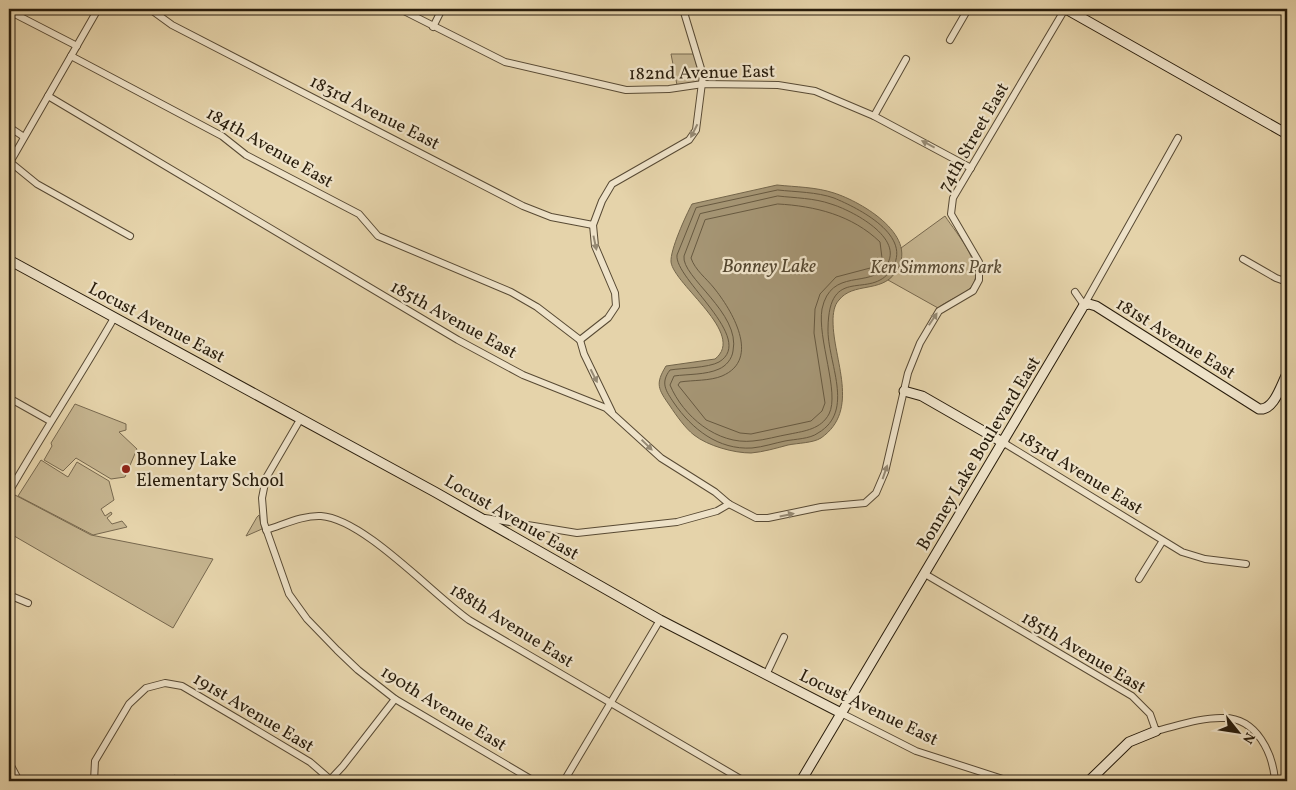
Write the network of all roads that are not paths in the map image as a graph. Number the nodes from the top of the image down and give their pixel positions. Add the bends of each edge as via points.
1 (98, 9) edge
2 (150, 9) edge
3 (400, 9) edge
4 (442, 9) edge
5 (683, 9) edge
6 (968, 9) edge
7 (1065, 9) edge
8 (9, 11) edge
9 (433, 26) junction
10 (950, 40) dead end
11 (76, 46) junction
12 (71, 56) junction
13 (906, 59) dead end
14 (703, 84) junction
15 (48, 96) junction
16 (874, 116) junction
17 (9, 128) edge
18 (1287, 134) edge
19 (24, 137) junction
20 (1178, 138) dead end
21 (9, 163) edge
22 (971, 168) junction
23 (593, 225) junction
24 (130, 236) dead end
25 (1243, 258) dead end
26 (9, 260) edge
27 (1287, 282) edge
28 (1075, 292) dead end
29 (1084, 305) junction
30 (114, 318) junction
31 (580, 340) junction
32 (1287, 374) edge
33 (904, 390) junction
34 (9, 398) edge
35 (612, 412) junction
36 (300, 418) junction
37 (50, 421) junction
38 (1004, 443) junction
39 (9, 492) edge
40 (729, 504) junction
41 (854, 505) joint
42 (482, 518) junction
43 (266, 530) junction
44 (1162, 542) junction
45 (1246, 564) dead end
46 (925, 574) junction
47 (1139, 580) dead end
48 (9, 595) edge
49 (28, 603) dead end
50 (660, 620) junction
51 (784, 637) dead end
52 (766, 675) junction
53 (395, 699) junction
54 (610, 703) junction
55 (841, 713) junction
56 (1156, 731) junction
57 (9, 762) edge
58 (19, 781) edge
59 (94, 781) edge
60 (330, 781) edge
61 (534, 781) edge
62 (564, 781) edge
63 (744, 781) edge
64 (800, 781) edge
65 (1009, 781) edge
66 (1089, 781) edge
67 (1275, 781) edge

1 - 11 street
2 - 23 street, 183rd Avenue East via 172,25 523,206 551,217
3 - 9 street, 182nd Avenue East
4 - 9 street
5 - 14 street via 701,65
6 - 10 street
7 - 18 street
7 - 22 street, 74th Street East
8 - 11 street
9 - 14 street, 182nd Avenue East via 505,62 626,90
11 - 12 street
12 - 15 street
12 - 31 street, 184th Avenue East via 222,136 246,155 359,214 378,236 523,299
13 - 16 street
14 - 16 street, 182nd Avenue East via 798,87 832,96
14 -> 23 street via 699,117 692,137 612,184
15 - 19 street
15 - 35 street, 185th Avenue East via 523,376
22 -> 16 street, 182nd Avenue East
17 - 19 street
19 - 21 street
20 - 29 street, Bonney Lake Boulevard East
21 - 24 street via 37,184
33 -> 22 street, 74th Street East via 915,354 934,317 948,304 973,291 979,280 979,262 950,210 953,198
23 -> 31 street via 595,246 617,303 608,318
25 - 27 street
26 - 30 street, Locust Avenue East
28 - 29 street
29 - 32 street, 181st Avenue East via 1096,306 1252,405 1264,409 1273,401
29 - 38 street, Bonney Lake Boulevard East
30 - 36 street, Locust Avenue East
30 - 37 street
31 -> 35 street
33 - 38 street, 183rd Avenue East via 922,396
41 -> 33 street, 74th Street East via 870,500 881,484
34 - 37 street
35 -> 40 street, 185th Avenue East via 661,458
36 - 42 street, Locust Avenue East
36 - 43 street, 190th Avenue East via 266,478 262,498
37 - 39 street
38 - 44 street, 183rd Avenue East
38 - 46 street, Bonney Lake Boulevard East
40 -> 41 street, 185th Avenue East via 763,519
40 - 42 street via 717,511 677,522 577,532
42 - 50 street, Locust Avenue East
43 - 53 street, 190th Avenue East via 283,581 299,608 358,670
43 - 54 street, 188th Avenue East via 311,517 329,517 341,522 392,555 469,620
44 - 45 street, 183rd Avenue East via 1197,557
44 - 47 street
46 - 55 street, Bonney Lake Boulevard East
46 - 56 street, 185th Avenue East via 1132,696 1150,714
48 - 49 street
50 - 52 street, Locust Avenue East
50 - 54 street
51 - 52 street
52 - 55 street, Locust Avenue East
53 - 60 street
53 - 61 street, 190th Avenue East
54 - 62 street
54 - 63 street, 188th Avenue East
55 - 64 street, Bonney Lake Boulevard East
55 - 65 street, Locust Avenue East via 916,751
56 - 66 street via 1129,742
56 - 67 street via 1213,719 1238,721 1252,729 1264,742
57 - 58 street
59 - 60 street, 191st Avenue East via 96,761 136,695 156,684 165,683 182,686 302,757

